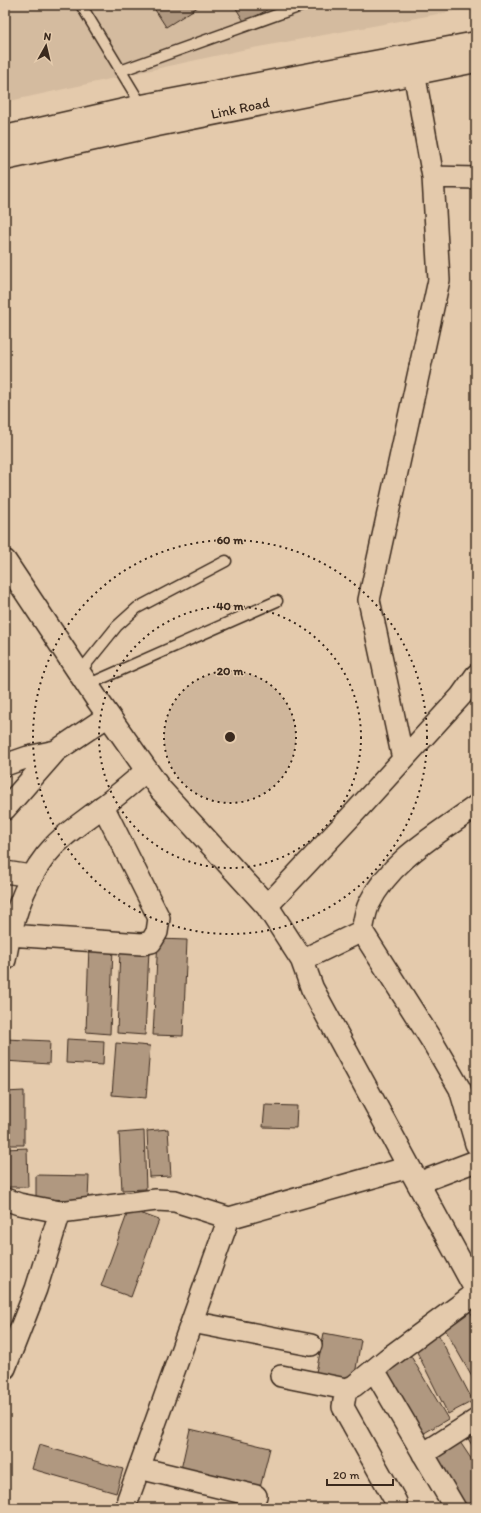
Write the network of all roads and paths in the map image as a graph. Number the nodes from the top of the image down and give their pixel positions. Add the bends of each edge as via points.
1 (81, 5) edge
2 (304, 5) edge
3 (476, 42) edge
4 (476, 61) edge
5 (409, 64) junction
6 (120, 71) junction
7 (142, 106) junction
8 (5, 137) edge
9 (5, 159) edge
10 (433, 177) junction
11 (476, 178) edge
12 (5, 561) edge
13 (226, 561) dead end
14 (277, 601) dead end
15 (476, 675) edge
16 (83, 679) junction
17 (108, 716) junction
18 (56, 751) junction
19 (403, 759) junction
20 (5, 765) edge
21 (147, 770) junction
22 (103, 806) junction
23 (476, 806) edge
24 (5, 809) edge
25 (5, 872) edge
26 (31, 876) junction
27 (267, 906) junction
28 (362, 931) junction
29 (9, 935) junction
30 (5, 960) edge
31 (302, 960) junction
32 (476, 1144) edge
33 (476, 1161) edge
34 (414, 1175) junction
35 (5, 1199) edge
36 (60, 1212) junction
37 (229, 1218) junction
38 (476, 1290) edge
39 (476, 1294) edge
40 (192, 1322) junction
41 (310, 1344) dead end
42 (5, 1368) edge
43 (374, 1370) junction
44 (281, 1376) dead end
45 (346, 1389) junction
46 (476, 1420) edge
47 (423, 1454) junction
48 (139, 1468) junction
49 (256, 1496) dead end
50 (128, 1499) dead end
51 (396, 1502) dead end
52 (454, 1508) edge

1 - 6 lane
2 - 6 lane
3 - 5 street, Link Road
4 - 5 street, Link Road
5 - 7 street, Link Road
5 - 9 street, Link Road
5 - 10 street
6 - 7 lane
7 - 8 street, Link Road
10 - 11 street
10 - 19 street via 439,280 370,600
12 - 16 street
13 - 16 lane via 137,608 116,626
14 - 16 lane
15 - 19 street via 461,696
16 - 17 street
17 - 18 street
17 - 21 street
18 - 20 street
18 - 24 street
19 - 27 street
21 - 22 street
21 - 27 street via 160,789
22 - 26 street via 54,846
22 - 29 street via 159,918 157,932 151,942 142,944
23 - 28 street via 408,856 382,882 368,905
25 - 26 street
26 - 29 street
27 - 31 street
28 - 31 street
28 - 32 street via 460,1089
29 - 30 street
31 - 34 street via 312,988
33 - 34 street
34 - 37 street
34 - 38 street
35 - 36 street
36 - 37 street via 156,1200 175,1201
36 - 42 street via 36,1289
37 - 40 street
39 - 43 street
40 - 41 street
40 - 48 street
43 - 45 street via 354,1386
43 - 47 street
44 - 45 street
45 - 51 street via 343,1407
46 - 47 street
47 - 52 street
48 - 49 street
48 - 50 street

